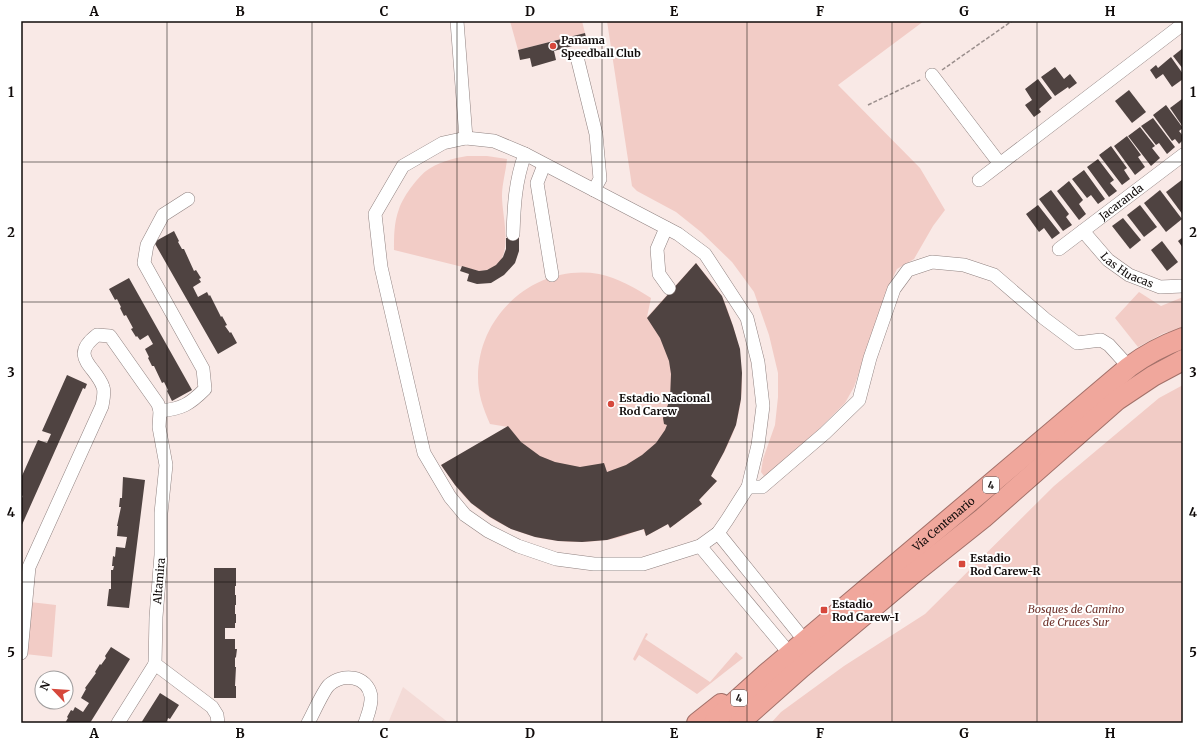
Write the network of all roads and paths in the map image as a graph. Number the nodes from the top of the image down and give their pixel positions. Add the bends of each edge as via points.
1 (457, 21) edge
2 (1012, 21) edge
3 (1183, 24) edge
4 (577, 57) dead end
5 (932, 75) junction
6 (868, 105) dead end
7 (466, 138) junction
8 (525, 154) junction
9 (1183, 155) edge
10 (1000, 164) junction
11 (544, 165) junction
12 (979, 180) dead end
13 (594, 190) junction
14 (188, 199) dead end
15 (666, 228) junction
16 (1083, 231) junction
17 (512, 234) dead end
18 (1059, 249) dead end
19 (552, 275) dead end
20 (1183, 286) edge
21 (669, 288) dead end
22 (1183, 338) edge
23 (1183, 360) edge
24 (1129, 367) junction
25 (160, 410) junction
26 (748, 487) junction
27 (718, 533) junction
28 (700, 546) junction
29 (21, 653) edge
30 (803, 654) junction
31 (155, 664) junction
32 (771, 682) junction
33 (118, 723) edge
34 (218, 723) edge
35 (308, 723) edge
36 (365, 723) edge
37 (697, 723) edge
38 (714, 723) edge
39 (739, 723) edge
40 (747, 723) edge

1 - 7 street
2 - 5 path
3 - 10 street
4 - 13 street via 596,134 600,179
5 - 6 path
5 - 10 street
7 - 8 street via 494,141
7 - 28 street via 443,143 403,166 375,214 381,267 424,453 450,497 465,515 488,531 518,546 556,559 594,564 643,564
8 - 11 street
8 - 17 street via 518,173 514,197
9 - 16 street, Jacaranda
10 - 12 street
11 - 13 street
11 - 19 street via 538,183
13 - 15 street
14 - 25 street via 162,215 147,245 144,263 203,369 205,389 192,402 174,410
15 - 21 street via 657,249 659,274
15 - 26 street via 705,254 747,318 758,362 763,406 758,445
16 - 18 street, Jacaranda
16 - 20 street, Las Huacas via 1108,260 1129,275 1160,287
22 - 24 highway, Vía Centenario / 4 via 1167,344
23 - 30 highway, Vía Centenario / 4 via 1117,400 983,518 910,577
24 - 26 street via 1101,340 1077,343 1044,319 994,275 964,265 932,262 908,270 894,289 870,358 859,400 762,487
24 - 30 highway, Vía Centenario / 4
25 - 29 street via 110,336 97,335 88,342 84,355 104,388 102,406 29,567
25 - 31 street, Altamira via 158,427 166,465 161,514
26 - 27 street
27 - 28 street
27 - 30 street
28 - 30 street
30 - 32 highway, Vía Centenario / 4
31 - 33 street
31 - 34 street via 212,707
32 - 37 highway via 727,700
32 - 38 highway, Vía Centenario / 4 via 725,711
32 - 39 highway, Vía Centenario / 4
32 - 40 highway
35 - 36 street via 328,686 338,678 350,677 360,679 369,687 371,708

